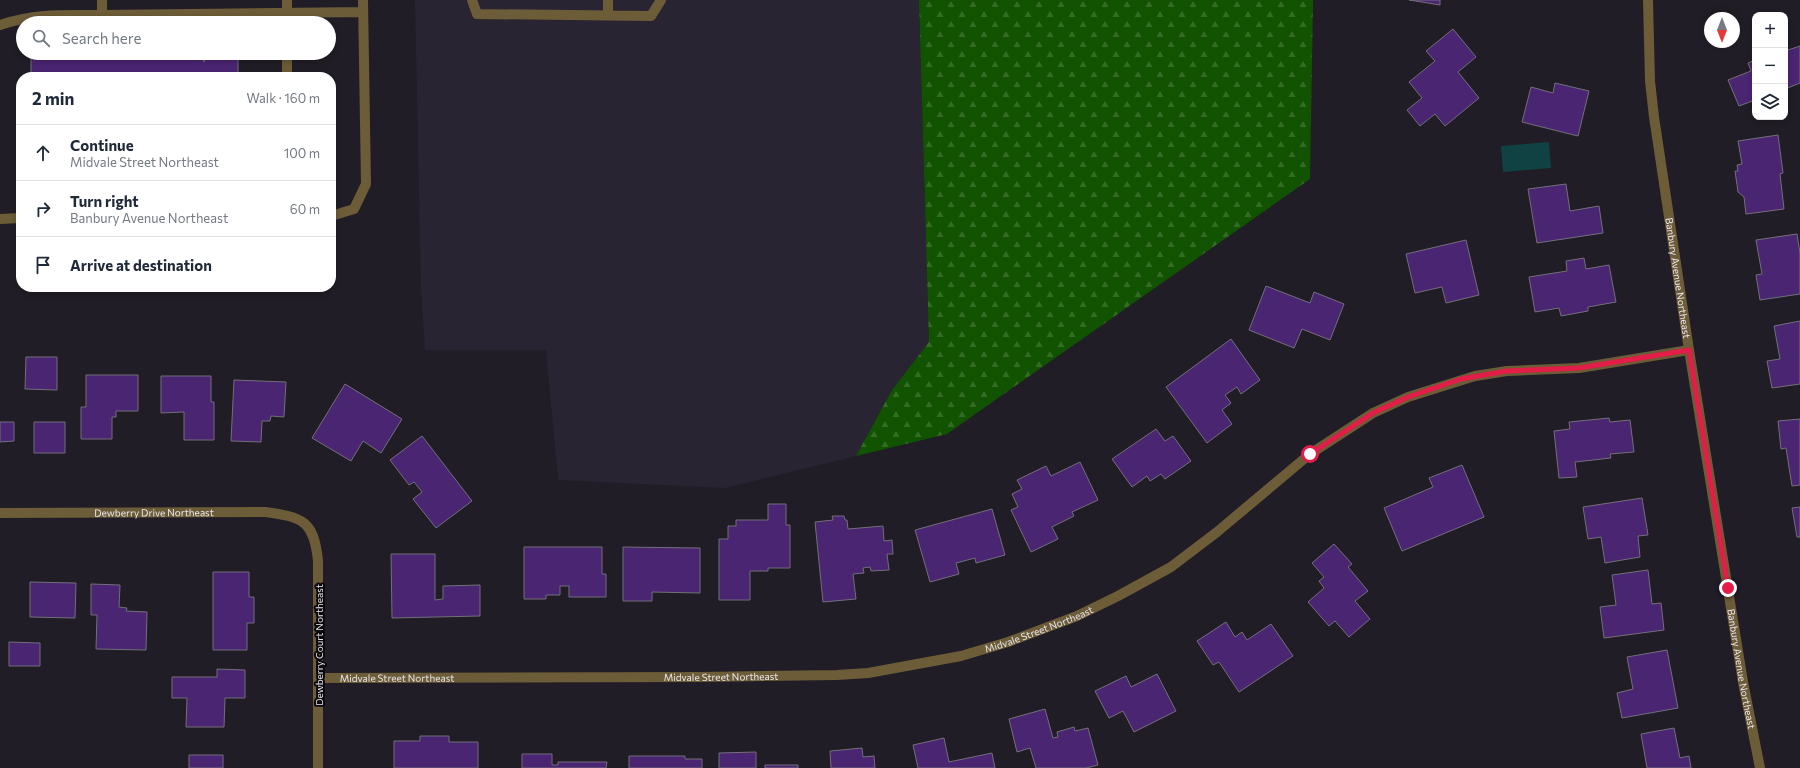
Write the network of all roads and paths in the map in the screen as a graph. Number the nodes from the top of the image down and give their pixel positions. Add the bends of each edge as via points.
1 (102, 0) edge
2 (286, 0) edge
3 (363, 0) edge
4 (472, 0) edge
5 (608, 0) edge
6 (661, 0) edge
7 (1648, 0) edge
8 (287, 12) junction
9 (363, 12) junction
10 (102, 15) junction
11 (608, 15) junction
12 (39, 16) edge
13 (287, 16) edge
14 (16, 19) edge
15 (0, 25) edge
16 (287, 60) edge
17 (287, 72) edge
18 (336, 214) edge
19 (0, 218) edge
20 (16, 218) edge
21 (1689, 350) junction
22 (0, 513) edge
23 (306, 524) joint
24 (319, 678) junction
25 (318, 768) edge
26 (1760, 768) edge

1 - 10 street
2 - 8 street
3 - 9 street
4 - 11 street via 477,14
5 - 11 street
6 - 11 street via 651,16
7 - 21 street, Banbury Avenue Northeast via 1650,81 1654,117
8 - 9 street
8 - 10 street
8 - 13 street
9 - 18 street via 366,184 354,209
10 - 12 street
14 - 15 street
16 - 17 street
19 - 20 street
21 - 24 street, Midvale Street Northeast via 1579,368 1507,371 1475,376 1408,397 1373,413 1310,454 1171,567 1077,616 1008,642 961,656 868,673 784,677
21 - 26 street, Banbury Avenue Northeast via 1745,692
22 - 23 street, Dewberry Drive Northeast via 264,512 293,516
23 - 24 street, Dewberry Court Northeast via 316,544 318,561
24 - 25 street, Dewberry Court Northeast

